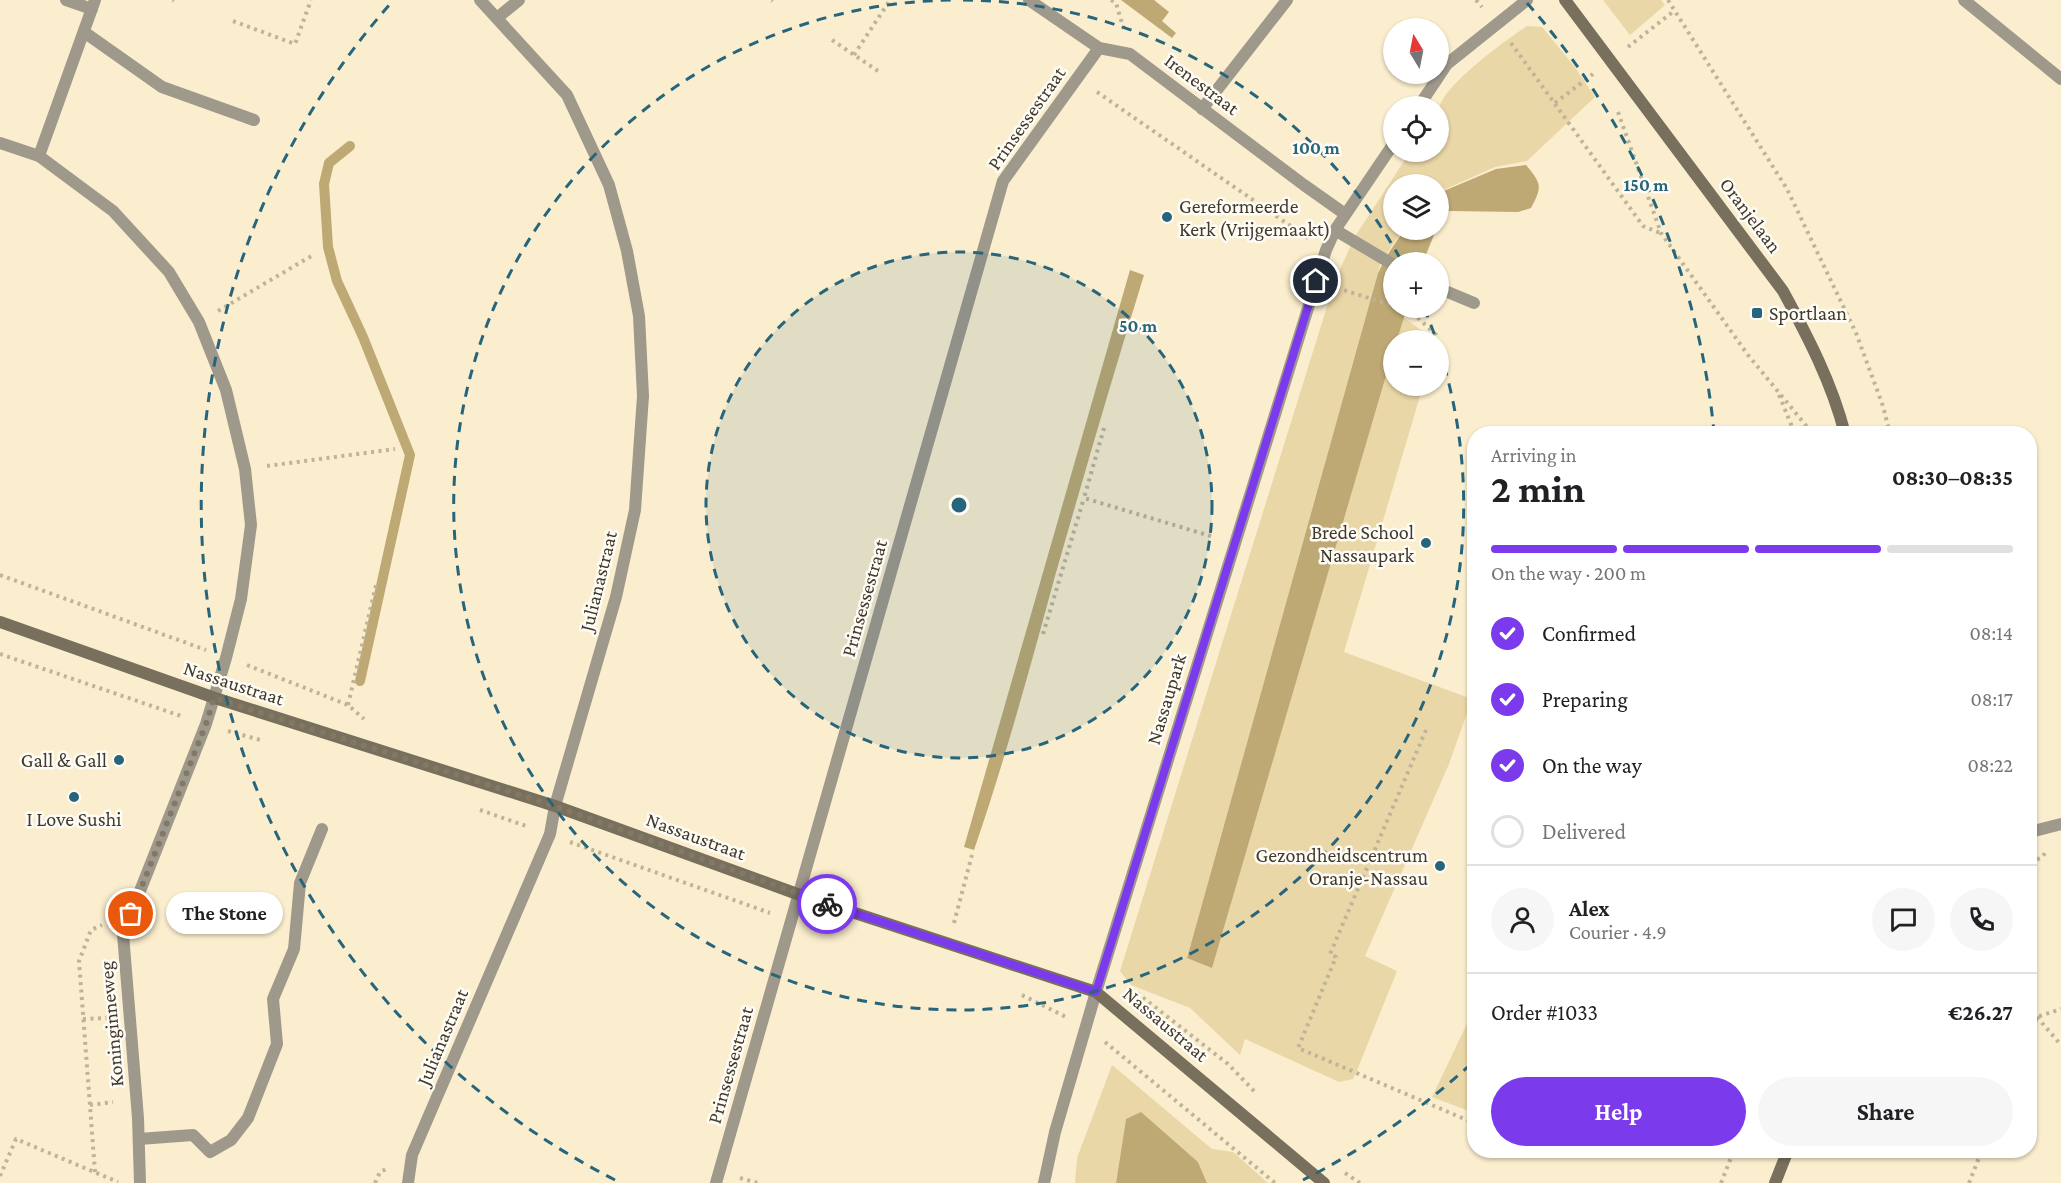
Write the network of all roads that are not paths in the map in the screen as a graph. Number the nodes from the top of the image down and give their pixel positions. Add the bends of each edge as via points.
1 (66, 0) edge
2 (480, 0) edge
3 (519, 0) edge
4 (1029, 0) edge
5 (1287, 0) edge
6 (1527, 0) edge
7 (1565, 0) edge
8 (1964, 0) edge
9 (94, 5) edge
10 (497, 18) junction
11 (84, 32) junction
12 (1099, 48) junction
13 (2061, 80) edge
14 (1426, 96) edge
15 (1202, 109) junction
16 (254, 120) dead end
17 (0, 143) edge
18 (39, 156) junction
19 (1383, 159) edge
20 (1345, 214) junction
21 (1335, 230) junction
22 (1383, 259) edge
23 (1449, 293) edge
24 (1474, 303) dead end
25 (1842, 426) edge
26 (0, 622) edge
27 (214, 698) junction
28 (555, 806) junction
29 (2061, 824) edge
30 (322, 829) dead end
31 (2037, 830) edge
32 (800, 895) junction
33 (1096, 992) junction
34 (139, 1139) junction
35 (1785, 1158) edge
36 (140, 1183) edge
37 (408, 1183) edge
38 (716, 1183) edge
39 (1044, 1183) edge
40 (1324, 1183) edge
41 (1775, 1183) edge

1 - 9 street
2 - 10 street, Julianastraat
3 - 10 street
4 - 12 street, Irenestraat
5 - 15 street
6 - 14 street via 1447,64
7 - 25 main road, Oranjelaan via 1784,291 1826,378
8 - 13 street
9 - 11 street
10 - 28 street, Julianastraat via 567,95 609,185 639,316 643,396 635,510 616,597
11 - 16 street via 162,87
11 - 18 street
12 - 15 street, Irenestraat via 1130,54
12 - 32 street, Prinsessestraat via 1004,182
15 - 20 street, Irenestraat
17 - 18 street, Koninginneweg
18 - 27 street, Koninginneweg via 113,211 169,272 199,322 226,390 245,469 250,525 242,599
19 - 20 street, Nassaupark
20 - 21 street, Nassaupark
21 - 22 street
21 - 33 street, Nassaupark
23 - 24 street
26 - 27 main road, Nassaustraat
27 - 28 main road, Nassaustraat
27 - 34 street, Koninginneweg via 123,934
28 - 32 main road, Nassaustraat
28 - 37 street, Julianastraat via 550,834 412,1155
29 - 31 street
30 - 34 street via 300,883 294,949 273,999 277,1044 248,1118 231,1140 210,1152 193,1135
32 - 33 main road, Nassaustraat
32 - 38 street, Prinsessestraat
33 - 39 street, Nassaupark
33 - 40 main road, Nassaustraat
34 - 36 street, Koninginneweg
35 - 41 main road

